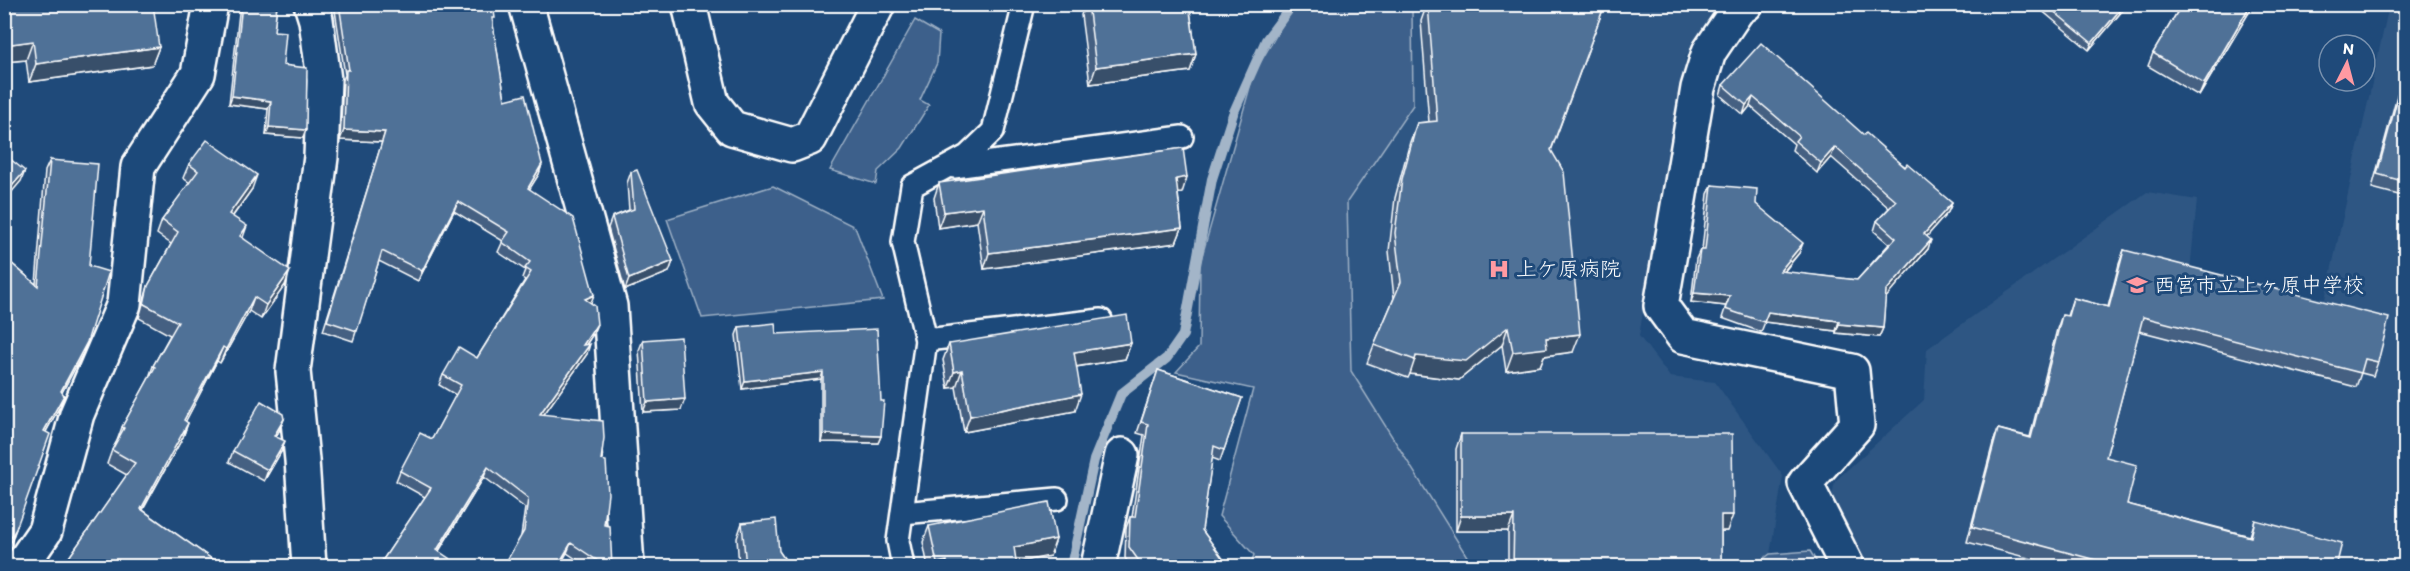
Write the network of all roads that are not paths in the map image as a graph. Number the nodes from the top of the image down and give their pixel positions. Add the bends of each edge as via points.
1 (211, 4) edge
2 (310, 4) edge
3 (526, 4) edge
4 (689, 4) edge
5 (878, 4) edge
6 (1024, 4) edge
7 (1746, 4) edge
8 (1182, 137) dead end
9 (945, 168) junction
10 (1122, 318) edge
11 (926, 340) junction
12 (1122, 454) dead end
13 (1058, 499) dead end
14 (902, 513) junction
15 (21, 567) edge
16 (309, 567) edge
17 (627, 567) edge
18 (903, 567) edge
19 (1098, 567) edge
20 (1847, 567) edge

1 - 15 street via 198,74 138,167 124,304 77,414 45,531
2 - 16 street via 316,20 324,80 321,157 293,371
3 - 17 street via 610,306
4 - 5 street via 712,103 732,128 792,145 810,138
6 - 9 lane via 993,131 968,156
7 - 20 street via 1738,9 1709,52 1698,88 1661,306 1683,336 1852,371 1857,425 1805,483
8 - 9 lane
9 - 11 lane via 912,186 903,242
10 - 11 lane
11 - 14 lane
12 - 19 street
13 - 14 lane
14 - 18 lane via 898,541

